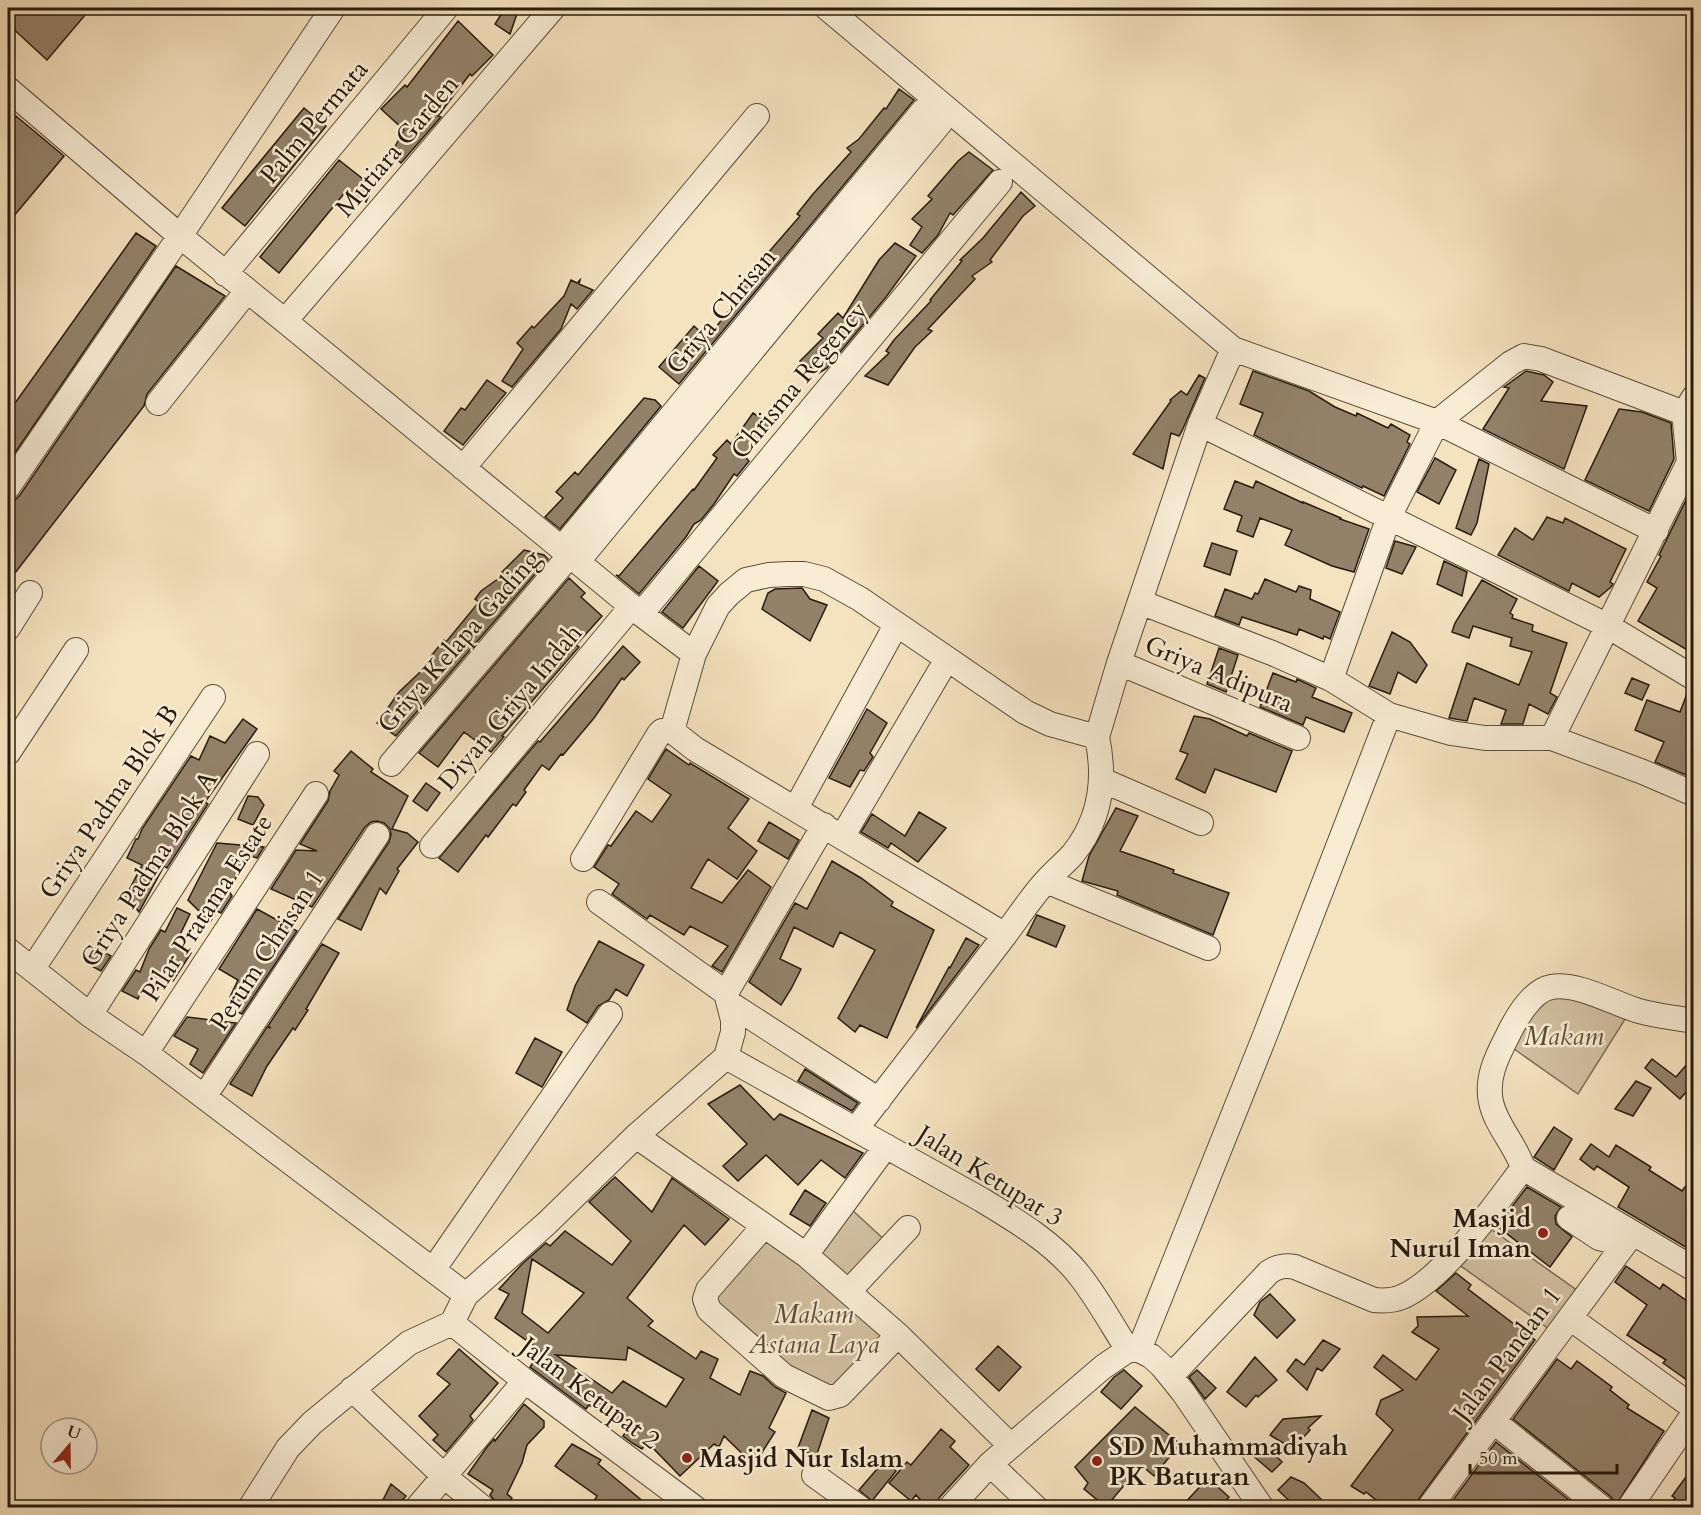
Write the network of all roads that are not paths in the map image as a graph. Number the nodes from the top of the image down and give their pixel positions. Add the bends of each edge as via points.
1 (333, 8) edge
2 (446, 8) edge
3 (553, 8) edge
4 (827, 8) edge
5 (8, 89) edge
6 (757, 116) dead end
7 (932, 116) dead end
8 (1000, 182) dead end
9 (180, 236) junction
10 (225, 274) junction
11 (247, 291) junction
12 (285, 321) junction
13 (1233, 349) junction
14 (158, 403) dead end
15 (1688, 405) edge
16 (1437, 422) junction
17 (1200, 424) junction
18 (1691, 463) edge
19 (463, 468) junction
20 (8, 487) edge
21 (1389, 517) junction
22 (1656, 531) junction
23 (570, 554) junction
24 (30, 593) dead end
25 (1140, 602) junction
26 (637, 610) junction
27 (896, 625) junction
28 (1606, 625) junction
29 (8, 628) edge
30 (76, 651) dead end
31 (694, 654) junction
32 (947, 659) junction
33 (1119, 663) junction
34 (1694, 678) edge
35 (1331, 679) junction
36 (213, 697) dead end
37 (1389, 715) junction
38 (672, 731) junction
39 (1096, 737) junction
40 (1298, 738) dead end
41 (1552, 738) junction
42 (8, 753) edge
43 (257, 754) dead end
44 (391, 764) dead end
45 (1102, 780) junction
46 (316, 794) dead end
47 (1694, 794) edge
48 (796, 808) junction
49 (1201, 823) dead end
50 (833, 831) junction
51 (377, 835) dead end
52 (432, 846) dead end
53 (583, 859) dead end
54 (1046, 881) junction
55 (599, 902) dead end
56 (1005, 934) junction
57 (1208, 948) dead end
58 (8, 950) edge
59 (33, 968) junction
60 (728, 998) junction
61 (610, 1014) dead end
62 (90, 1015) junction
63 (1694, 1021) edge
64 (146, 1053) junction
65 (726, 1057) junction
66 (204, 1097) junction
67 (879, 1100) junction
68 (856, 1129) junction
69 (636, 1136) junction
70 (886, 1146) junction
71 (1523, 1168) junction
72 (1569, 1218) dead end
73 (764, 1226) junction
74 (908, 1228) dead end
75 (1628, 1239) junction
76 (806, 1255) junction
77 (1694, 1269) edge
78 (433, 1270) junction
79 (849, 1291) junction
80 (466, 1295) junction
81 (1570, 1318) junction
82 (452, 1323) junction
83 (898, 1335) junction
84 (1133, 1350) junction
85 (1171, 1376) junction
86 (525, 1381) junction
87 (352, 1389) junction
88 (1694, 1408) edge
89 (1694, 1413) edge
90 (1493, 1421) junction
91 (1011, 1446) junction
92 (990, 1464) junction
93 (814, 1475) dead end
94 (444, 1476) junction
95 (251, 1507) edge
96 (417, 1508) edge
97 (483, 1508) edge
98 (695, 1508) edge
99 (860, 1508) edge
100 (950, 1508) edge
101 (1036, 1508) edge
102 (1262, 1508) edge
103 (1429, 1508) edge
104 (1602, 1508) edge
105 (1629, 1508) edge

1 - 9 street
2 - 10 street, Palm Permata
3 - 12 street, Mutiara Garden
4 - 13 street
5 - 9 street
6 - 19 street
7 - 23 street, Griya Chrisan
8 - 26 street, Chrisma Regency
9 - 10 street
9 - 20 street
10 - 11 street
11 - 12 street
11 - 14 street
12 - 19 street
13 - 16 street
13 - 17 street
15 - 16 street via 1524,356
15 - 18 street
16 - 21 street
16 - 22 street
17 - 21 street
17 - 25 street
18 - 22 street
19 - 23 street
21 - 28 street
21 - 35 street
22 - 28 street
23 - 26 street
23 - 44 street, Griya Kelapa Gading
24 - 29 street
25 - 33 street
25 - 35 street
26 - 31 street
26 - 52 street, Diyan Griya Indah
27 - 31 street via 824,579 804,574 769,575 746,580 729,594 718,606
27 - 32 street
27 - 48 street
28 - 34 street
28 - 41 street
30 - 42 street
31 - 38 street
32 - 39 street via 1035,717
32 - 50 street
33 - 39 street
33 - 40 street, Griya Adipura
35 - 37 street
36 - 59 street, Griya Padma Blok B
37 - 41 street via 1451,733 1485,738
37 - 84 street via 1264,1038
38 - 48 street via 695,749
38 - 53 street via 659,734
39 - 45 street
41 - 47 street
43 - 62 street, Griya Padma Blok A
45 - 49 street
45 - 54 street via 1091,827 1073,854
46 - 64 street, Pilar Pratama Estate
48 - 50 street
50 - 56 street
50 - 60 street
51 - 66 street, Perum Chrisan 1
54 - 56 street
54 - 57 street
55 - 60 street
56 - 67 street
58 - 59 street
59 - 62 street
60 - 65 street via 733,1032
60 - 67 street
61 - 78 street
62 - 64 street
63 - 71 street via 1640,1011 1565,987 1550,987 1538,993 1510,1029 1490,1076 1492,1106
64 - 66 street
65 - 68 street, Jalan Ketupat 3
65 - 69 street
66 - 78 street
67 - 68 street
68 - 70 street, Jalan Ketupat 3
69 - 73 street
69 - 80 street
70 - 76 street
70 - 84 street, Jalan Ketupat 3 via 1016,1221 1054,1249 1080,1276
71 - 75 street
71 - 85 street via 1474,1232 1430,1277 1404,1296 1374,1300 1295,1267 1278,1267
72 - 75 street via 1599,1238
73 - 76 street
73 - 83 street via 708,1290 706,1304 784,1376 835,1398
74 - 79 street
75 - 77 street
75 - 81 street, Jalan Pandan 1
76 - 79 street
78 - 80 street
79 - 83 street
80 - 82 street
81 - 88 street
81 - 90 street, Jalan Pandan 1
82 - 86 street, Jalan Ketupat 2
82 - 87 street via 409,1343
83 - 91 street
84 - 85 street, Jalan Ketupat 3 via 1151,1356
84 - 91 street via 1103,1367
85 - 102 street, Jalan Ketupat 3
86 - 94 street
86 - 98 street, Jalan Ketupat 2
87 - 94 street
87 - 95 street via 288,1448
89 - 105 street
90 - 103 street, Jalan Pandan 1
90 - 104 street
91 - 92 street
92 - 100 street
92 - 101 street
93 - 99 street
94 - 96 street
94 - 97 street

